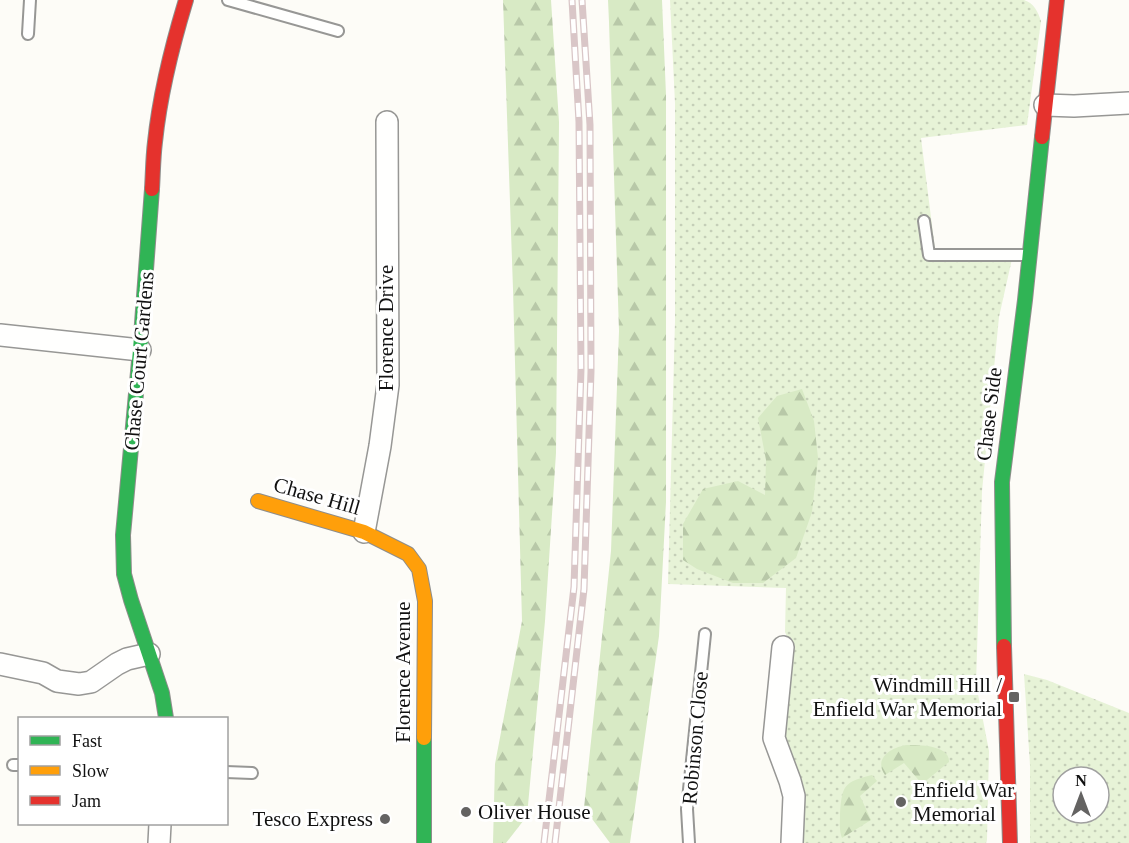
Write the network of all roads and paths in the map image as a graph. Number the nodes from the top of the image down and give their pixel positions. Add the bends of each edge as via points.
1 (30, 0) edge
2 (186, 0) edge
3 (228, 0) edge
4 (1057, 0) edge
5 (338, 31) dead end
6 (28, 34) dead end
7 (1129, 103) edge
8 (1045, 105) junction
9 (387, 122) dead end
10 (924, 221) dead end
11 (1029, 255) junction
12 (0, 334) edge
13 (140, 350) junction
14 (258, 501) dead end
15 (364, 532) junction
16 (705, 634) dead end
17 (783, 646) dead end
18 (149, 654) junction
19 (0, 664) edge
20 (166, 717) edge
21 (228, 772) edge
22 (252, 773) dead end
23 (160, 825) edge
24 (1008, 841) edge
25 (159, 843) edge
26 (424, 843) edge
27 (689, 843) edge
28 (792, 843) edge

1 - 6 lane
2 - 13 street, Chase Court Gardens via 162,95 155,141
3 - 5 lane
4 - 8 street, Chase Side
7 - 8 street
8 - 11 street, Chase Side
9 - 15 street, Florence Drive via 388,385
10 - 11 lane via 929,255
11 - 24 street, Chase Side via 1002,482
12 - 13 street
13 - 18 street, Chase Court Gardens via 123,535 124,574
14 - 15 street, Chase Hill
15 - 26 street, Florence Avenue via 408,554 419,569 425,601
16 - 27 lane, Robinson Close via 687,809
17 - 28 street via 774,738 794,796
18 - 19 street via 127,659 91,682 79,684
18 - 20 street, Chase Court Gardens
21 - 22 lane
23 - 25 street

